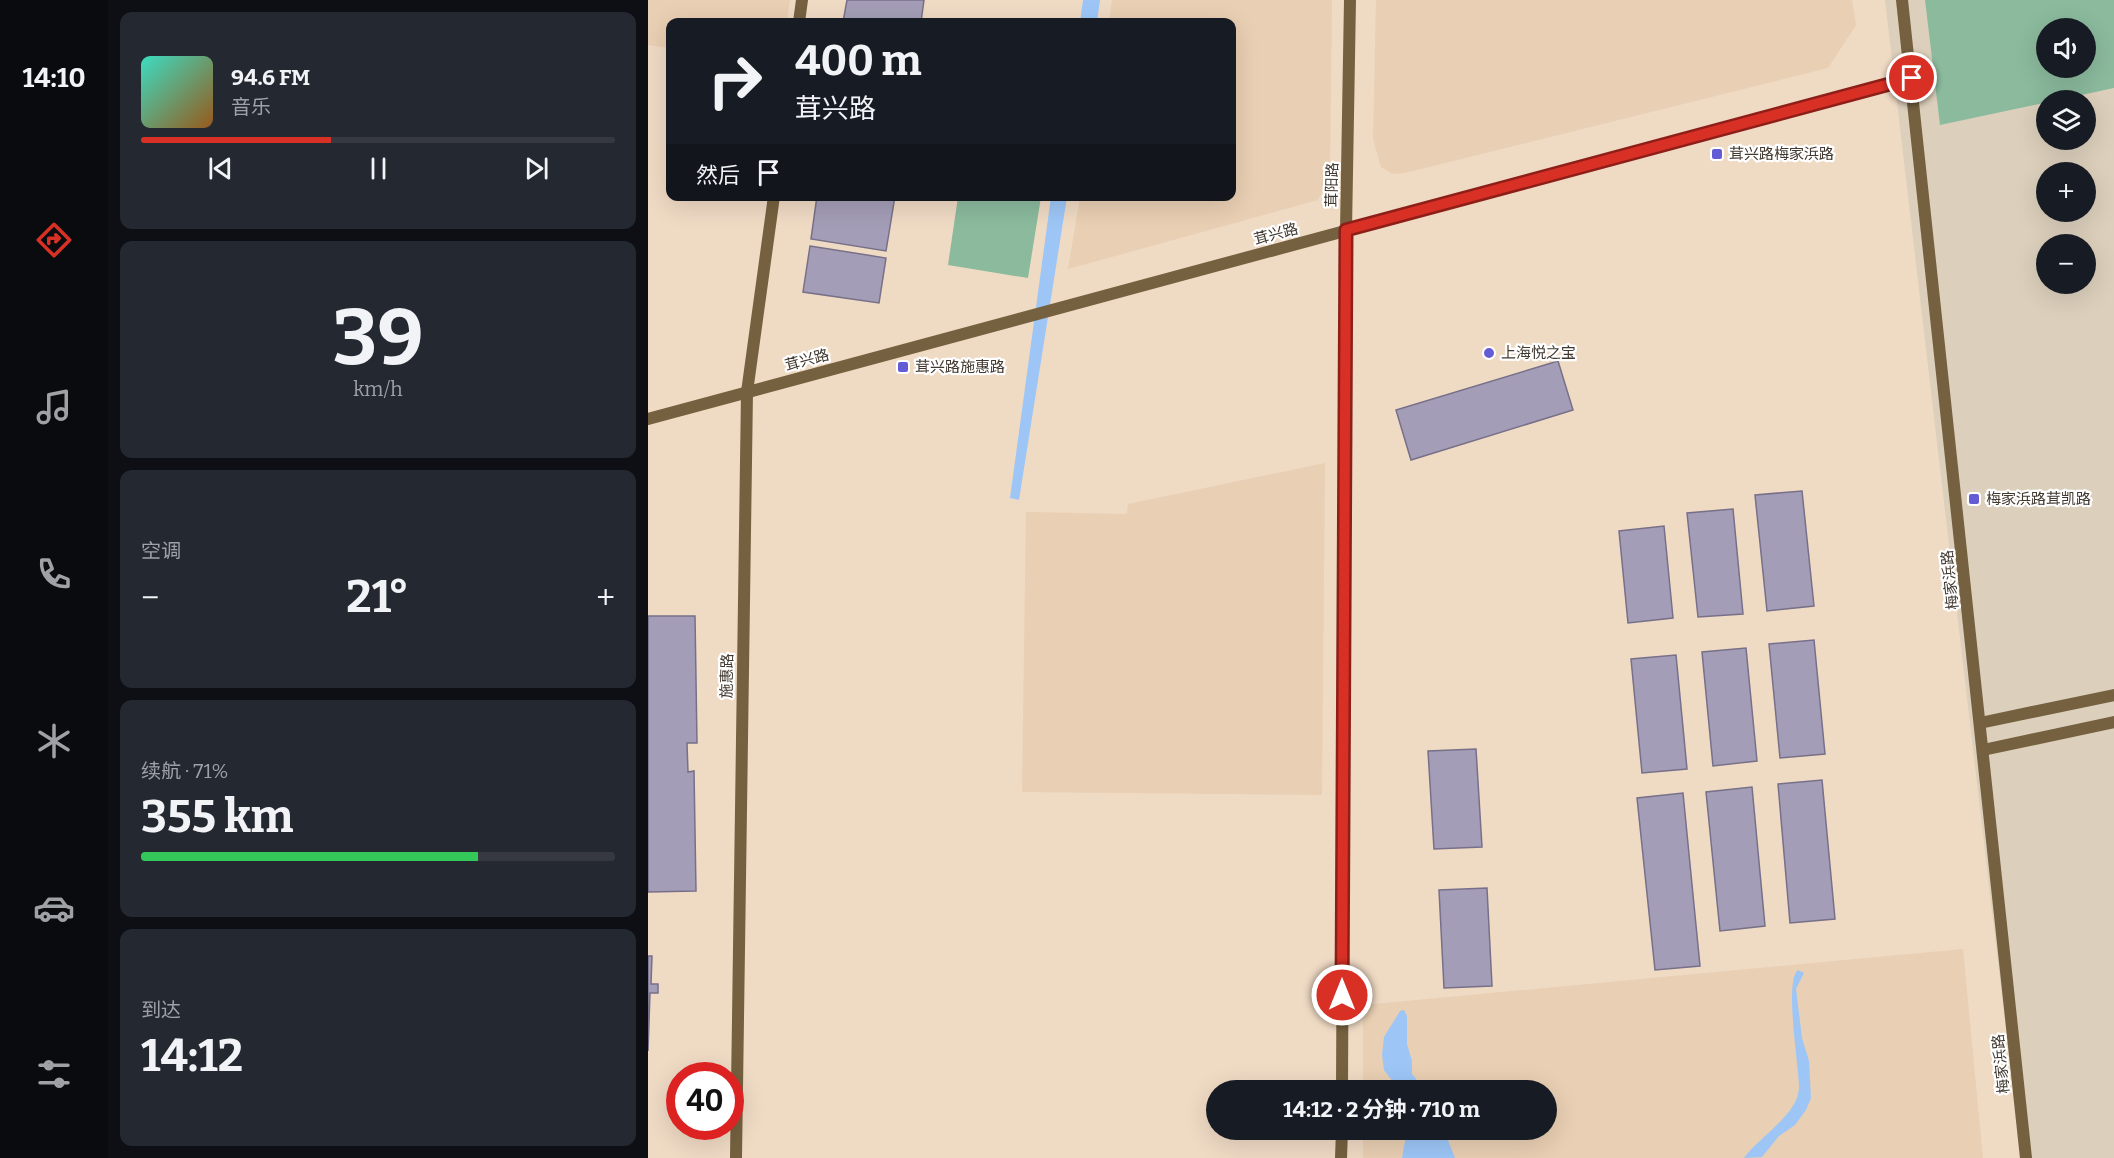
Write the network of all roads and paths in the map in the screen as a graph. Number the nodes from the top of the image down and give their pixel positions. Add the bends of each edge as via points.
1 (802, 0) edge
2 (1350, 0) edge
3 (1902, 0) edge
4 (800, 18) edge
5 (1912, 78) junction
6 (773, 201) edge
7 (1346, 230) junction
8 (747, 393) junction
9 (648, 419) edge
10 (2114, 695) edge
11 (2114, 722) edge
12 (1980, 723) junction
13 (1983, 750) junction
14 (1342, 1080) edge
15 (1342, 1140) edge
16 (736, 1158) edge
17 (1341, 1158) edge
18 (2026, 1158) edge

1 - 4 main road
2 - 7 main road, 茸阳路
3 - 5 main road, 梅家浜路
5 - 7 main road, 茸兴路
5 - 12 main road, 梅家浜路
6 - 8 main road, 施惠路
7 - 8 main road, 茸兴路
7 - 14 main road, 茸阳路
8 - 9 main road, 茸兴路
8 - 16 main road, 施惠路
10 - 12 main road
11 - 13 main road
12 - 13 main road, 梅家浜路
13 - 18 main road, 梅家浜路
15 - 17 main road

